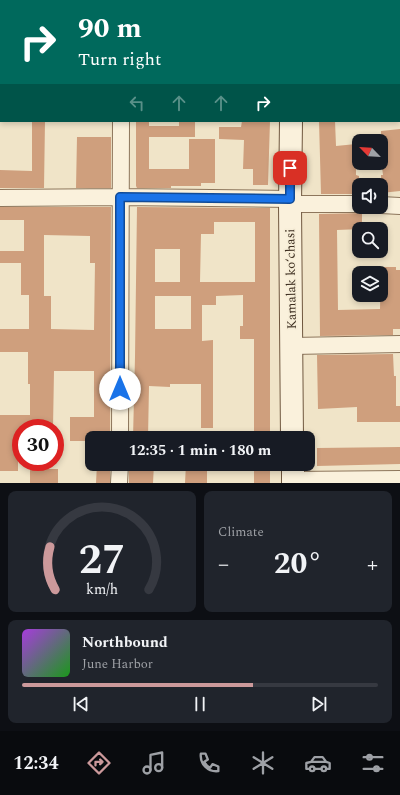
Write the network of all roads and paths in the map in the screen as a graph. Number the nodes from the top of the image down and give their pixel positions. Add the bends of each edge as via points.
1 (121, 122) edge
2 (291, 122) edge
3 (120, 197) junction
4 (0, 198) edge
5 (290, 202) junction
6 (352, 204) edge
7 (388, 205) edge
8 (400, 206) edge
9 (400, 344) edge
10 (292, 346) junction
11 (120, 431) edge
12 (292, 431) edge
13 (120, 471) edge
14 (293, 476) edge
15 (400, 479) edge
16 (119, 483) edge

1 - 3 street
2 - 5 street, Kamalak koʻchasi
3 - 4 street
3 - 5 street
3 - 11 street
5 - 6 street
5 - 10 street, Kamalak koʻchasi
7 - 8 street
9 - 10 street
10 - 12 street, Kamalak koʻchasi
13 - 16 street
14 - 15 street

